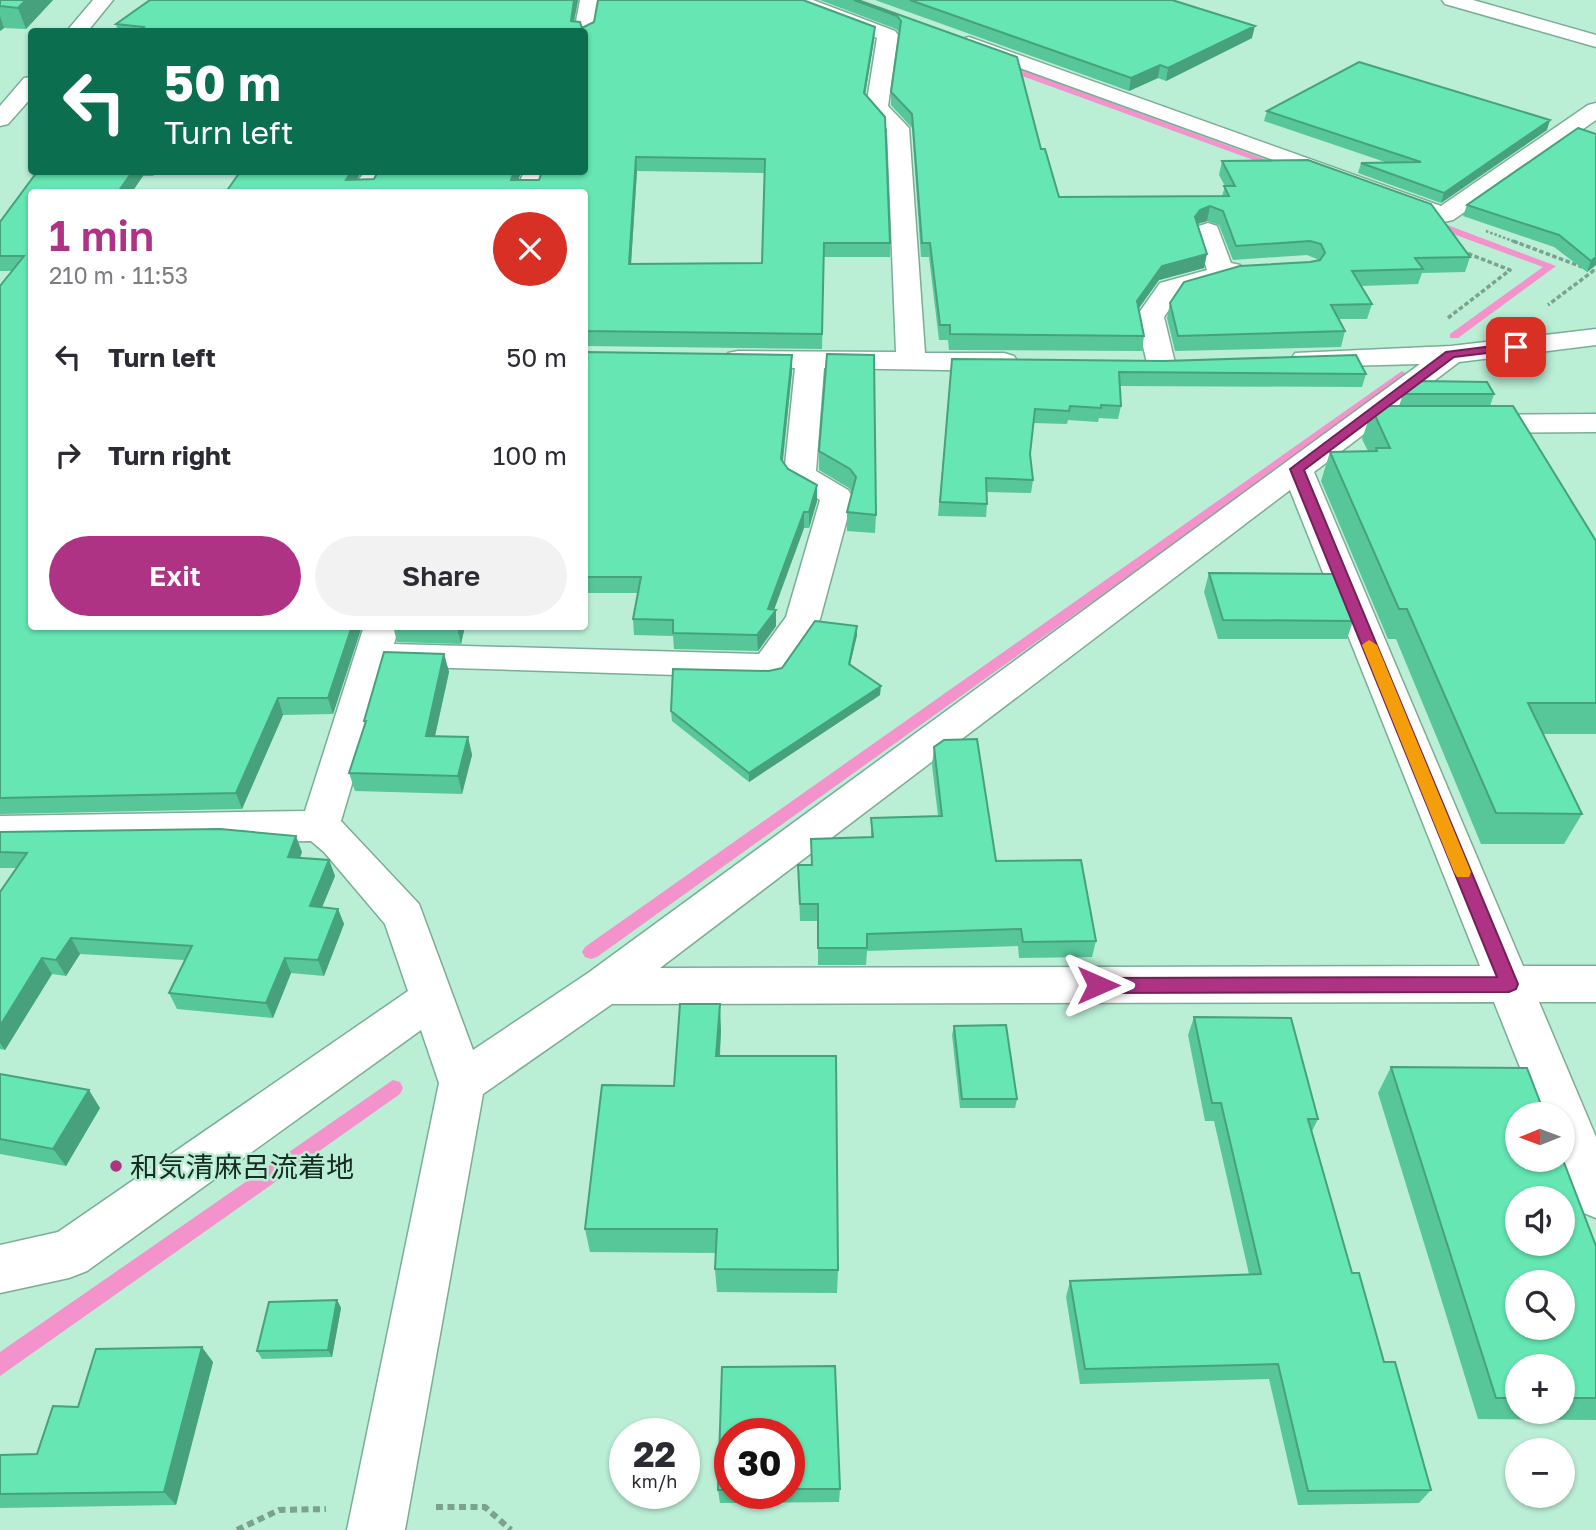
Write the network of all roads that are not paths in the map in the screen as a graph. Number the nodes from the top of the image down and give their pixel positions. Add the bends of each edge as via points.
1 (103, 0) edge
2 (590, 0) edge
3 (795, 0) edge
4 (849, 0) edge
5 (1452, 0) edge
6 (901, 19) edge
7 (79, 28) edge
8 (585, 28) edge
9 (952, 37) edge
10 (1596, 41) edge
11 (28, 88) edge
12 (1596, 110) edge
13 (0, 119) edge
14 (1208, 231) edge
15 (1258, 268) edge
16 (1221, 273) junction
17 (1596, 337) edge
18 (1451, 354) junction
19 (717, 359) edge
20 (1281, 359) edge
21 (810, 360) junction
22 (911, 361) junction
23 (1036, 362) edge
24 (1161, 363) edge
25 (1596, 423) edge
26 (1357, 424) junction
27 (1397, 424) edge
28 (1437, 424) edge
29 (1297, 469) junction
30 (377, 641) edge
31 (320, 826) junction
32 (0, 831) edge
33 (1509, 984) junction
34 (1596, 984) edge
35 (604, 986) junction
36 (432, 998) junction
37 (462, 1083) junction
38 (1596, 1195) edge
39 (0, 1269) edge
40 (376, 1530) edge

1 - 7 street
2 - 8 street
3 - 22 street via 888,35 877,107 898,128
4 - 6 street
5 - 10 street
9 - 12 street via 1444,215
11 - 13 street
14 - 16 street
15 - 16 street
16 - 24 street via 1169,289 1150,317
17 - 18 street
18 - 20 street
18 - 26 street
19 - 21 street
21 - 22 street
21 - 30 street via 800,475 837,497 803,619 768,666
22 - 23 street
25 - 28 street
26 - 27 street
26 - 29 street
29 - 33 street
29 - 35 street
30 - 31 street
31 - 32 street
31 - 36 street via 404,916
33 - 34 street
33 - 35 street
33 - 38 street
35 - 37 street
36 - 37 street
36 - 39 street via 69,1254
37 - 40 street

